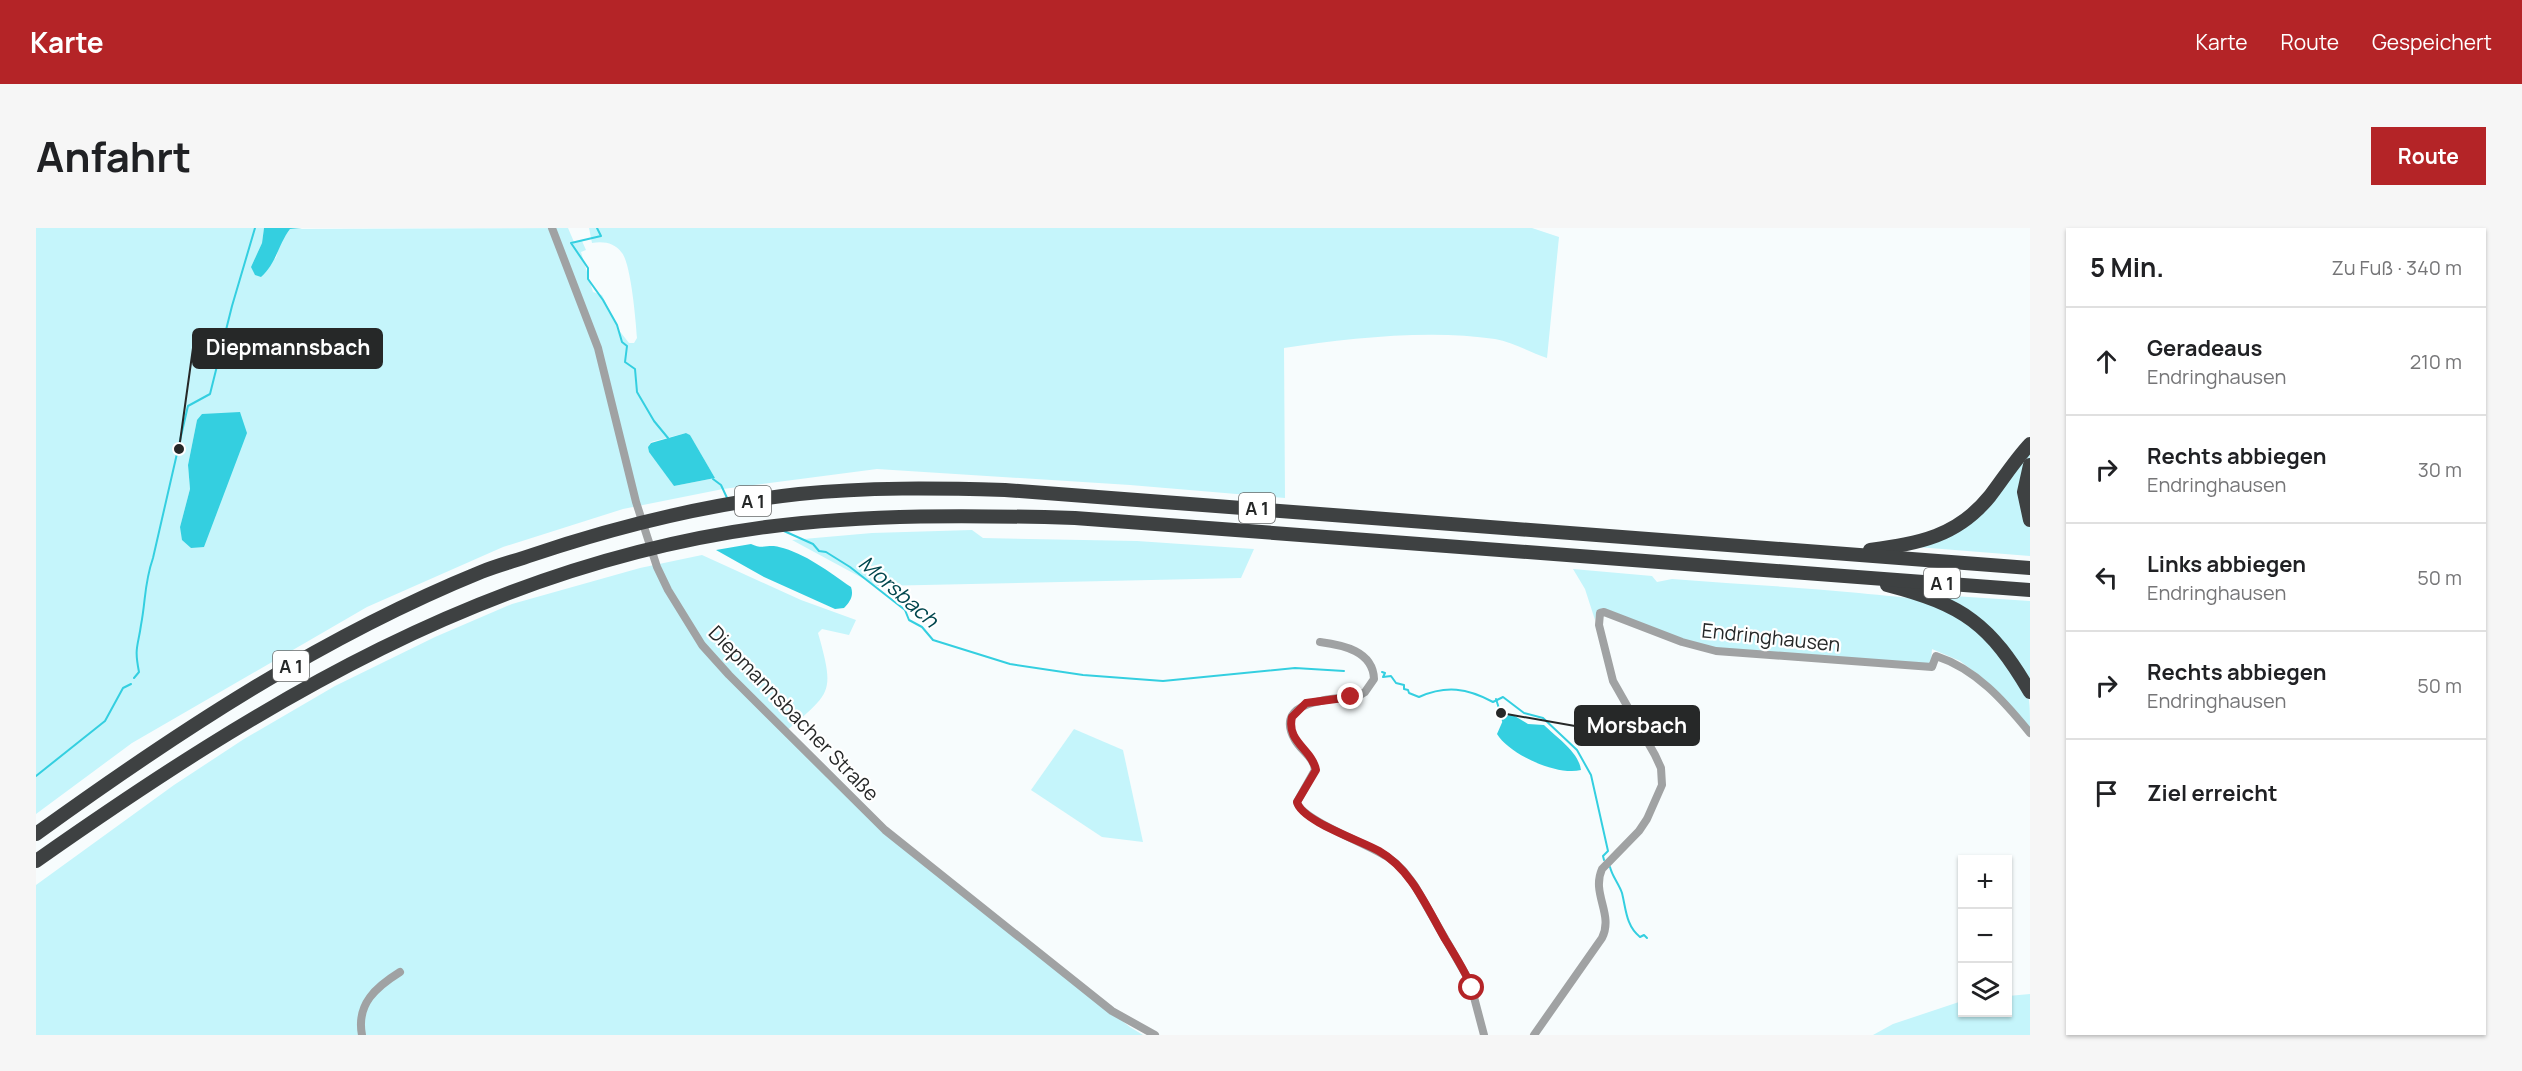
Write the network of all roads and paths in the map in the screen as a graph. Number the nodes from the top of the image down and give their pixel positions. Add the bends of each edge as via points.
1 (553, 228) edge
2 (2030, 444) edge
3 (2030, 465) edge
4 (2030, 520) edge
5 (1843, 554) junction
6 (2030, 568) edge
7 (1853, 576) junction
8 (2030, 590) edge
9 (1320, 642) dead end
10 (2030, 692) edge
11 (2030, 733) edge
12 (36, 834) edge
13 (36, 861) edge
14 (400, 972) dead end
15 (362, 1035) edge
16 (1155, 1035) edge
17 (1484, 1035) edge
18 (1534, 1035) edge

1 - 16 street, Diepmannsbacher Straße via 598,348 636,502 657,567 702,645 885,830 1112,1011
2 - 5 highway via 1986,500 1956,527 1915,543
3 - 4 highway via 2024,492
5 - 6 highway, A 1
5 - 12 highway, A 1 via 1107,497 941,488 798,494 678,514 570,542 484,571 409,603 235,699
7 - 8 highway, A 1
7 - 10 highway via 1925,595 1964,614 2000,645
7 - 13 highway, A 1 via 1142,522 942,515 873,517 764,528 654,548 576,569 455,613 322,677 187,757
9 - 17 street via 1346,646 1359,653 1371,666 1374,679 1360,695 1313,701 1295,712 1293,735 1316,770 1297,802 1299,808 1379,851 1404,871 1470,982
11 - 18 street, Endringhausen via 1974,675 1936,656 1932,667 1716,651 1600,613 1613,681 1661,768 1660,790 1643,824 1599,875 1598,893 1608,922 1602,938
14 - 15 street via 371,993 361,1017

